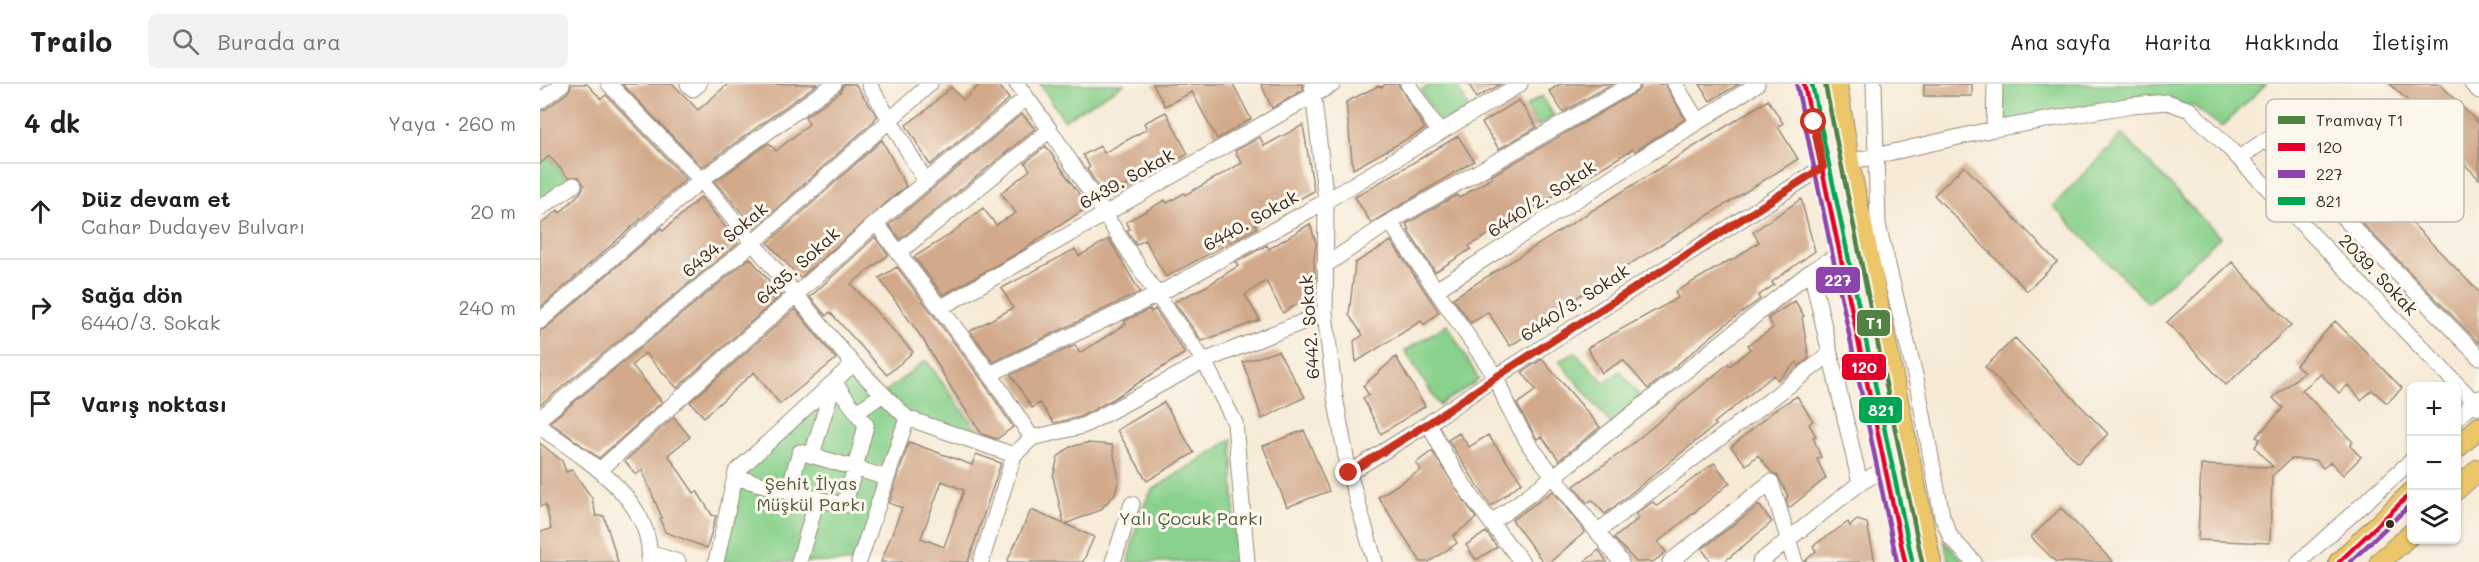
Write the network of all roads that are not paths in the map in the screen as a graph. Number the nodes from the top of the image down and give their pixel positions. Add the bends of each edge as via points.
1 (562, 84) edge
2 (609, 84) edge
3 (688, 84) edge
4 (699, 84) edge
5 (834, 84) edge
6 (869, 84) edge
7 (930, 84) edge
8 (1017, 84) edge
9 (1333, 84) edge
10 (1408, 84) edge
11 (1520, 84) edge
12 (1632, 84) edge
13 (1675, 84) edge
14 (1757, 84) edge
15 (1804, 84) edge
16 (1837, 84) edge
17 (1874, 84) edge
18 (1995, 84) edge
19 (2472, 84) edge
20 (1314, 89) edge
21 (2479, 91) edge
22 (1026, 98) junction
23 (540, 101) edge
24 (889, 119) junction
25 (1698, 122) junction
26 (1994, 129) junction
27 (1050, 130) junction
28 (1438, 132) junction
29 (2266, 140) edge
30 (1877, 154) junction
31 (2239, 158) junction
32 (1849, 162) junction
33 (1823, 167) junction
34 (701, 180) junction
35 (926, 182) junction
36 (574, 185) dead end
37 (2266, 186) edge
38 (1326, 201) junction
39 (540, 208) edge
40 (1105, 213) junction
41 (1390, 222) junction
42 (2301, 222) edge
43 (2348, 222) edge
44 (876, 223) junction
45 (753, 243) junction
46 (898, 253) junction
47 (1841, 253) junction
48 (1324, 266) junction
49 (1811, 271) junction
50 (1436, 290) junction
51 (797, 294) junction
52 (1157, 295) junction
53 (940, 309) junction
54 (1325, 313) junction
55 (540, 321) edge
56 (1830, 354) junction
57 (2479, 357) edge
58 (1204, 361) junction
59 (854, 364) junction
60 (990, 374) junction
61 (1496, 377) junction
62 (834, 382) junction
63 (883, 394) junction
64 (2478, 403) edge
65 (857, 412) junction
66 (2461, 416) edge
67 (540, 418) edge
68 (907, 418) junction
69 (1429, 423) junction
70 (540, 427) edge
71 (2479, 427) edge
72 (1032, 438) junction
73 (2461, 445) edge
74 (812, 455) junction
75 (1014, 455) junction
76 (2407, 465) edge
77 (855, 468) junction
78 (1886, 468) junction
79 (2479, 469) edge
80 (601, 470) junction
81 (1349, 473) junction
82 (735, 477) junction
83 (1553, 477) junction
84 (887, 478) junction
85 (1860, 483) junction
86 (2461, 486) edge
87 (788, 492) junction
88 (2407, 497) edge
89 (817, 500) junction
90 (1132, 504) dead end
91 (1491, 523) junction
92 (1597, 532) junction
93 (2407, 537) edge
94 (1790, 539) junction
95 (650, 557) edge
96 (678, 562) edge
97 (716, 562) edge
98 (799, 562) edge
99 (860, 562) edge
100 (981, 562) edge
101 (1113, 562) edge
102 (1247, 562) edge
103 (1375, 562) edge
104 (1522, 562) edge
105 (1621, 562) edge
106 (1670, 562) edge
107 (1760, 562) edge
108 (1795, 562) edge
109 (1905, 562) edge
110 (1931, 562) edge
111 (1974, 562) edge
112 (2299, 562) edge
113 (2339, 562) edge
114 (2380, 562) edge

1 - 23 street
2 - 34 street
3 - 4 street via 693,89
5 - 34 street
6 - 24 street
7 - 24 street, 6434. Sokak
8 - 22 street
9 - 20 street, 6439. Sokak
10 - 28 street
11 - 28 street, 6440. Sokak
12 - 41 street
13 - 25 street
14 - 25 street, 6440/2. Sokak
15 - 33 main road
16 - 32 main road
17 - 30 street
18 - 26 street
19 - 21 street
20 - 38 street, 6442. Sokak
20 - 40 street, 6439. Sokak
22 - 27 street
22 - 35 street, 6435. Sokak
24 - 35 street
24 - 45 street, 6434. Sokak
25 - 50 street, 6440/2. Sokak
26 - 30 street, 2039. Sokak
26 - 31 street, 2039. Sokak via 2167,102 2190,110
27 - 40 street
27 - 46 street
28 - 38 street, 6440. Sokak
29 - 31 street
30 - 32 street, 2039. Sokak
30 - 111 street via 1878,225 1917,383 1942,516 1951,538
31 - 37 street, 2039. Sokak
32 - 110 main road
33 - 47 main road
33 - 61 street, 6440/3. Sokak
34 - 45 street
34 - 55 street
35 - 44 street, 6435. Sokak
36 - 39 street
38 - 48 street, 6442. Sokak
38 - 52 street, 6440. Sokak
40 - 52 street
40 - 53 street, 6439. Sokak
41 - 48 street
41 - 50 street
42 - 64 street, 2039. Sokak
43 - 57 street
44 - 46 street
44 - 51 street, 6435. Sokak
45 - 51 street
45 - 67 street, 6434. Sokak
46 - 53 street
47 - 49 street
47 - 78 main road
48 - 54 street, 6442. Sokak
49 - 56 street
49 - 83 street
50 - 61 street
51 - 59 street
51 - 80 street, 6435. Sokak
52 - 58 street
52 - 60 street, 6440. Sokak
53 - 60 street
54 - 58 street
54 - 81 street, 6442. Sokak
56 - 85 street
56 - 92 street
58 - 72 street via 1083,426
58 - 102 street via 1235,423
59 - 62 street
59 - 63 street
60 - 72 street
61 - 69 street, 6440/3. Sokak
61 - 83 street via 1530,446
62 - 65 street
62 - 74 street
62 - 82 street
63 - 65 street
63 - 68 street
64 - 66 street
65 - 77 street via 867,425
68 - 75 street
68 - 84 street
69 - 81 street, 6440/3. Sokak
69 - 91 street via 1463,486
70 - 80 street
71 - 73 main road
72 - 75 street
74 - 77 street
74 - 87 street via 800,452
75 - 100 street
76 - 112 street
77 - 84 street
77 - 89 street via 844,505
78 - 85 street
78 - 109 main road
79 - 86 main road
80 - 95 street via 630,502 642,525
81 - 103 street, 6442. Sokak
82 - 87 street
82 - 97 street
83 - 91 street
83 - 92 street
84 - 99 street
85 - 94 street
87 - 89 street
88 - 113 main road
89 - 98 street
90 - 101 street
91 - 104 street
92 - 105 street
93 - 114 main road
94 - 106 street via 1771,482
94 - 107 street
94 - 108 street
95 - 96 street

